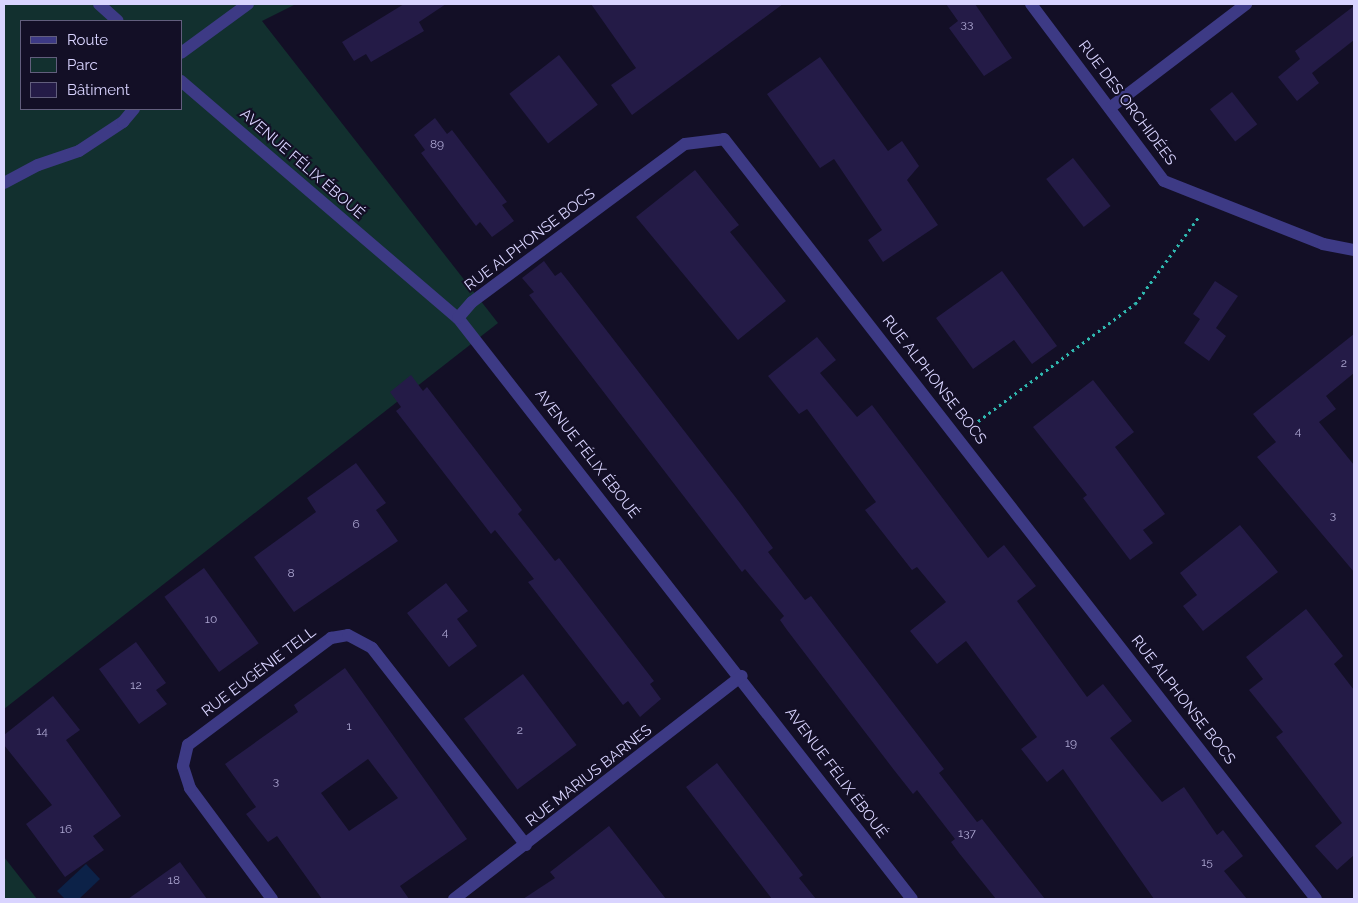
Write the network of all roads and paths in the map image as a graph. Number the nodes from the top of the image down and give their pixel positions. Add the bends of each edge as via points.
1 (100, 4) edge
2 (248, 4) edge
3 (1031, 4) edge
4 (1246, 4) edge
5 (117, 20) edge
6 (182, 52) edge
7 (182, 82) edge
8 (1111, 107) junction
9 (133, 110) edge
10 (4, 184) edge
11 (1211, 202) junction
12 (1354, 250) edge
13 (458, 318) junction
14 (958, 436) junction
15 (742, 676) junction
16 (526, 846) junction
17 (272, 899) edge
18 (454, 899) edge
19 (912, 899) edge
20 (1316, 899) edge

1 - 5 street
2 - 6 street
3 - 8 street, RUE DES ORCHIDÉES
4 - 8 street
7 - 13 street, AVENUE FÉLIX ÉBOUÉ
8 - 11 street, RUE DES ORCHIDÉES via 1164,181
9 - 10 street via 123,122 79,151 38,165
11 - 12 street, RUE DES ORCHIDÉES via 1323,244
11 - 14 path via 1135,304
13 - 14 street, RUE ALPHONSE BOCS via 472,302 685,144 724,138
13 - 15 street, AVENUE FÉLIX ÉBOUÉ
14 - 20 street, RUE ALPHONSE BOCS
15 - 16 street, RUE MARIUS BARNES
15 - 19 street, AVENUE FÉLIX ÉBOUÉ
16 - 17 street, RUE EUGÉNIE TELL via 372,648 348,635 331,638 188,745 183,766 190,788
16 - 18 street, RUE MARIUS BARNES

